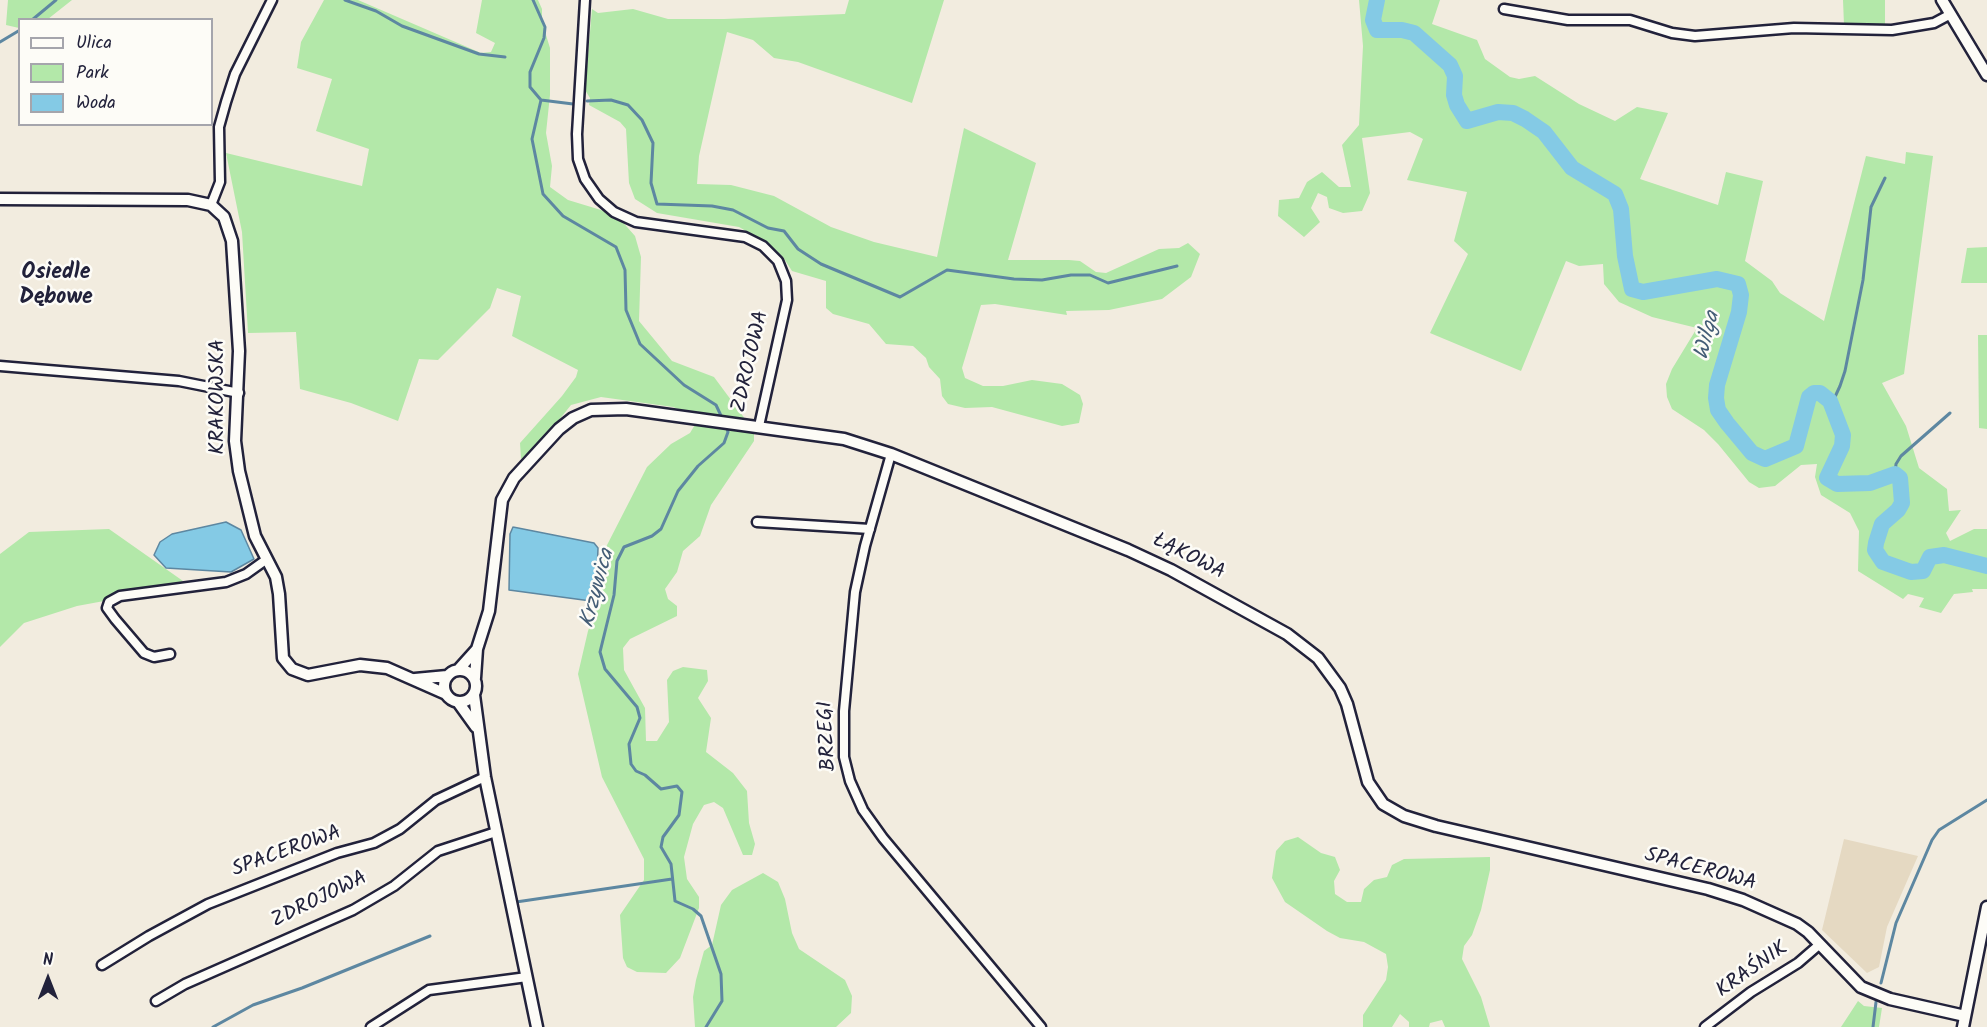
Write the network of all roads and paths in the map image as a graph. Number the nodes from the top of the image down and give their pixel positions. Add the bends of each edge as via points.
1 (272, 0) edge
2 (585, 0) edge
3 (1942, 0) edge
4 (1504, 9) dead end
5 (1950, 15) junction
6 (1987, 75) edge
7 (0, 199) edge
8 (211, 205) junction
9 (0, 366) edge
10 (239, 393) junction
11 (759, 426) junction
12 (891, 454) junction
13 (757, 522) dead end
14 (870, 529) junction
15 (267, 559) junction
16 (477, 649) junction
17 (170, 654) dead end
18 (459, 669) junction
19 (447, 676) junction
20 (475, 678) junction
21 (416, 679) junction
22 (446, 694) junction
23 (474, 695) junction
24 (458, 702) junction
25 (476, 727) junction
26 (485, 777) junction
27 (496, 832) junction
28 (1502, 840) joint
29 (1987, 907) edge
30 (1820, 944) junction
31 (102, 965) dead end
32 (526, 977) junction
33 (156, 1001) dead end
34 (1964, 1021) edge
35 (371, 1027) edge
36 (537, 1027) edge
37 (1041, 1027) edge
38 (1705, 1027) edge

1 - 8 street via 235,74 223,112 219,127 220,182
2 - 11 street, ZDROJOWA via 578,159 585,179 599,199 614,212 636,222 745,237 763,246 778,261 786,280 787,300
3 - 5 street
4 - 5 street via 1568,20 1630,20 1695,36 1794,28 1892,30 1934,23
5 - 6 street
7 - 8 street via 188,200
8 - 10 street, KRAKOWSKA via 229,225 232,241
9 - 10 street via 178,381
10 - 15 street, KRAKOWSKA via 235,441 239,471 255,536
11 - 12 street, ŁĄKOWA via 844,438
11 - 16 street, ZDROJOWA via 607,407 582,414 559,429 514,478 502,500 489,611
12 - 14 street, BRZEGI
12 - 28 street, ŁĄKOWA via 1158,563 1287,634 1318,658 1340,688 1368,782 1383,804 1418,821
13 - 14 street
14 - 37 street, BRZEGI via 855,592 844,711 844,757 850,780 863,810 883,838
15 - 17 street via 226,582 120,596 109,602 107,608 144,653 154,657
15 - 21 street, KRAKOWSKA via 279,594 283,658 292,669 317,675 372,666
16 - 18 street, ZDROJOWA
16 - 20 street, ZDROJOWA
18 - 19 street
18 - 20 street
19 - 21 street, KRAKOWSKA
19 - 22 street
20 - 23 street
21 - 22 street, KRAKOWSKA
22 - 24 street
23 - 24 street
23 - 25 street
24 - 25 street
25 - 26 street
26 - 27 street
26 - 31 street, SPACEROWA via 436,800 400,830 374,843 337,853 208,904
27 - 32 street
27 - 33 street, ZDROJOWA via 438,851 394,886 353,910 185,984
28 - 30 street, SPACEROWA via 1743,900 1797,924
29 - 34 street
30 - 34 street, SPACEROWA via 1852,980 1877,995
30 - 38 street, KRAŚNIK
32 - 35 street via 429,990
32 - 36 street

